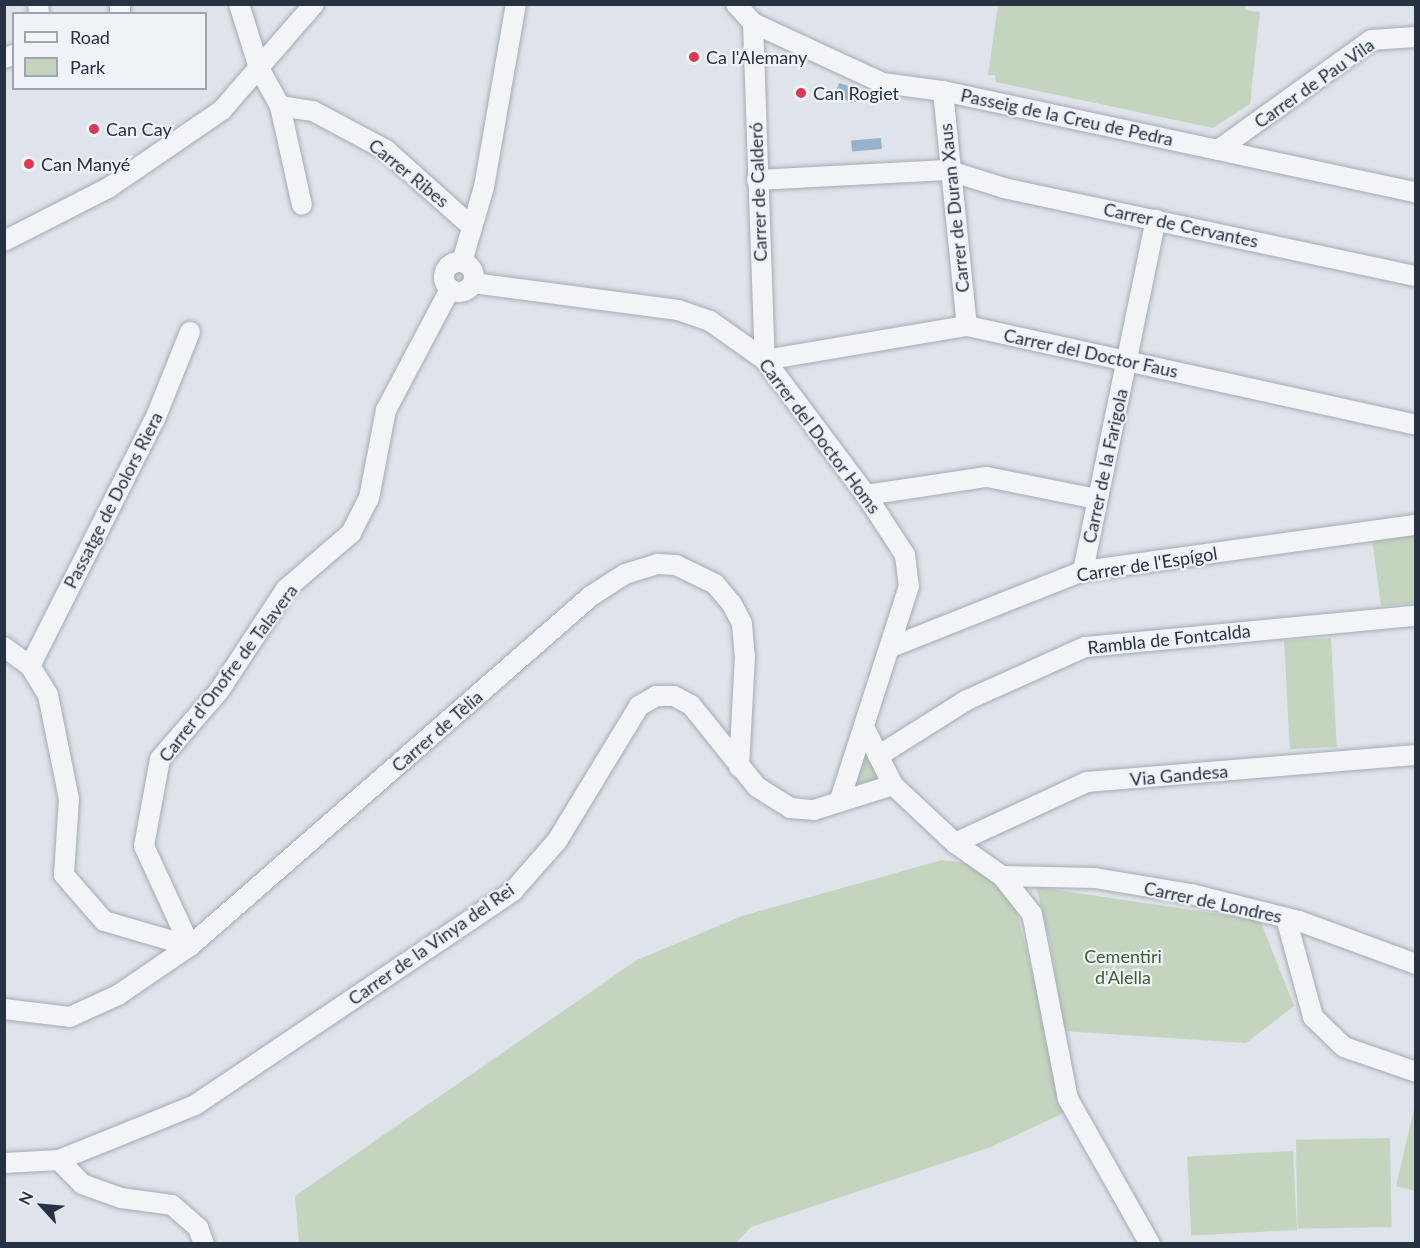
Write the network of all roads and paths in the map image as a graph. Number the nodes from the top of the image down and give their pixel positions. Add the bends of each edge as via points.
1 (239, 4) edge
2 (314, 4) edge
3 (516, 4) edge
4 (736, 4) edge
5 (753, 23) junction
6 (1416, 37) edge
7 (259, 68) junction
8 (943, 91) junction
9 (280, 106) junction
10 (1218, 150) junction
11 (947, 170) junction
12 (757, 180) junction
13 (1416, 192) edge
14 (302, 205) dead end
15 (1156, 219) junction
16 (472, 226) junction
17 (4, 241) edge
18 (462, 262) junction
19 (1416, 276) edge
20 (473, 283) junction
21 (450, 289) junction
22 (763, 315) junction
23 (967, 326) junction
24 (190, 332) dead end
25 (736, 335) junction
26 (765, 360) junction
27 (1128, 361) junction
28 (1416, 425) edge
29 (866, 495) junction
30 (1097, 499) junction
31 (1416, 525) edge
32 (1083, 571) junction
33 (1416, 616) edge
34 (4, 647) edge
35 (891, 647) junction
36 (30, 666) junction
37 (866, 731) junction
38 (1416, 755) edge
39 (878, 756) junction
40 (739, 767) junction
41 (893, 785) junction
42 (840, 799) junction
43 (955, 843) junction
44 (1002, 876) junction
45 (1286, 918) junction
46 (190, 946) junction
47 (1416, 964) edge
48 (4, 1009) edge
49 (1416, 1072) edge
50 (59, 1160) junction
51 (4, 1163) edge
52 (204, 1244) edge
53 (1150, 1244) edge

1 - 7 street
2 - 7 street
3 - 16 street
4 - 5 street, Passeig de la Creu de Pedra
5 - 8 street, Passeig de la Creu de Pedra via 883,83
5 - 12 street, Carrer de Calderó
6 - 10 street, Carrer de Pau Vila via 1371,40
7 - 9 street
7 - 17 street via 222,110 117,182
8 - 10 street, Passeig de la Creu de Pedra
8 - 11 street, Carrer de Duran Xaus
9 - 14 street
9 - 16 street, Carrer Ribes via 314,111 386,150
10 - 13 street, Passeig de la Creu de Pedra
11 - 12 street, Carrer de Cervantes
11 - 15 street, Carrer de Cervantes
11 - 23 street, Carrer de Duran Xaus
12 - 22 street, Carrer de Calderó
15 - 19 street, Carrer de Cervantes
15 - 27 street, Carrer de la Farigola
16 - 18 street
18 - 20 street via 473,270
18 - 21 street via 447,268
20 - 21 street via 463,292
20 - 25 street, Carrer del Doctor Homs via 678,310
21 - 46 street, Carrer d'Onofre de Talavera via 386,410 369,498 351,533 286,589 219,691 160,759 144,846
22 - 25 street
22 - 26 street, Carrer de Calderó
23 - 26 street, Carrer del Doctor Faus
23 - 27 street, Carrer del Doctor Faus
24 - 36 street, Passatge de Dolors Riera via 155,419
25 - 26 street, Carrer del Doctor Homs
26 - 29 street, Carrer del Doctor Homs
27 - 28 street, Carrer del Doctor Faus
27 - 30 street, Carrer de la Farigola
29 - 30 street via 987,477
29 - 35 street, Carrer del Doctor Homs via 908,564 909,586
30 - 32 street, Carrer de la Farigola
31 - 32 street, Carrer de l'Espígol
32 - 35 street, Carrer de l'Espígol
33 - 39 street, Rambla de Fontcalda via 1085,647 967,700
34 - 36 street
35 - 37 street, Carrer del Doctor Homs
36 - 46 street via 48,695 69,799 64,875 104,921
37 - 39 street
37 - 42 street, Carrer del Doctor Homs
38 - 43 street, Via Gandesa via 1087,782
39 - 41 street
40 - 42 street, Carrer de la Vinya del Rei via 772,801 790,808 814,810
40 - 46 street, Carrer de Tèlia via 745,656 742,624 732,604 715,584 676,565 658,564 625,574 591,596
40 - 50 street, Carrer de la Vinya del Rei via 691,705 674,696 656,696 639,706 557,840 513,891 195,1105
41 - 42 street, Carrer de la Vinya del Rei
41 - 43 street
43 - 44 street
44 - 45 street, Carrer de Londres via 1095,878
44 - 53 street via 1032,914 1040,938 1055,1053 1068,1099
45 - 47 street, Carrer de Londres
45 - 49 street via 1313,1017 1344,1047
46 - 48 street, Carrer de Tèlia via 118,995 70,1017
50 - 51 street, Carrer de la Vinya del Rei
50 - 52 street via 82,1184 121,1198 172,1205 198,1228

